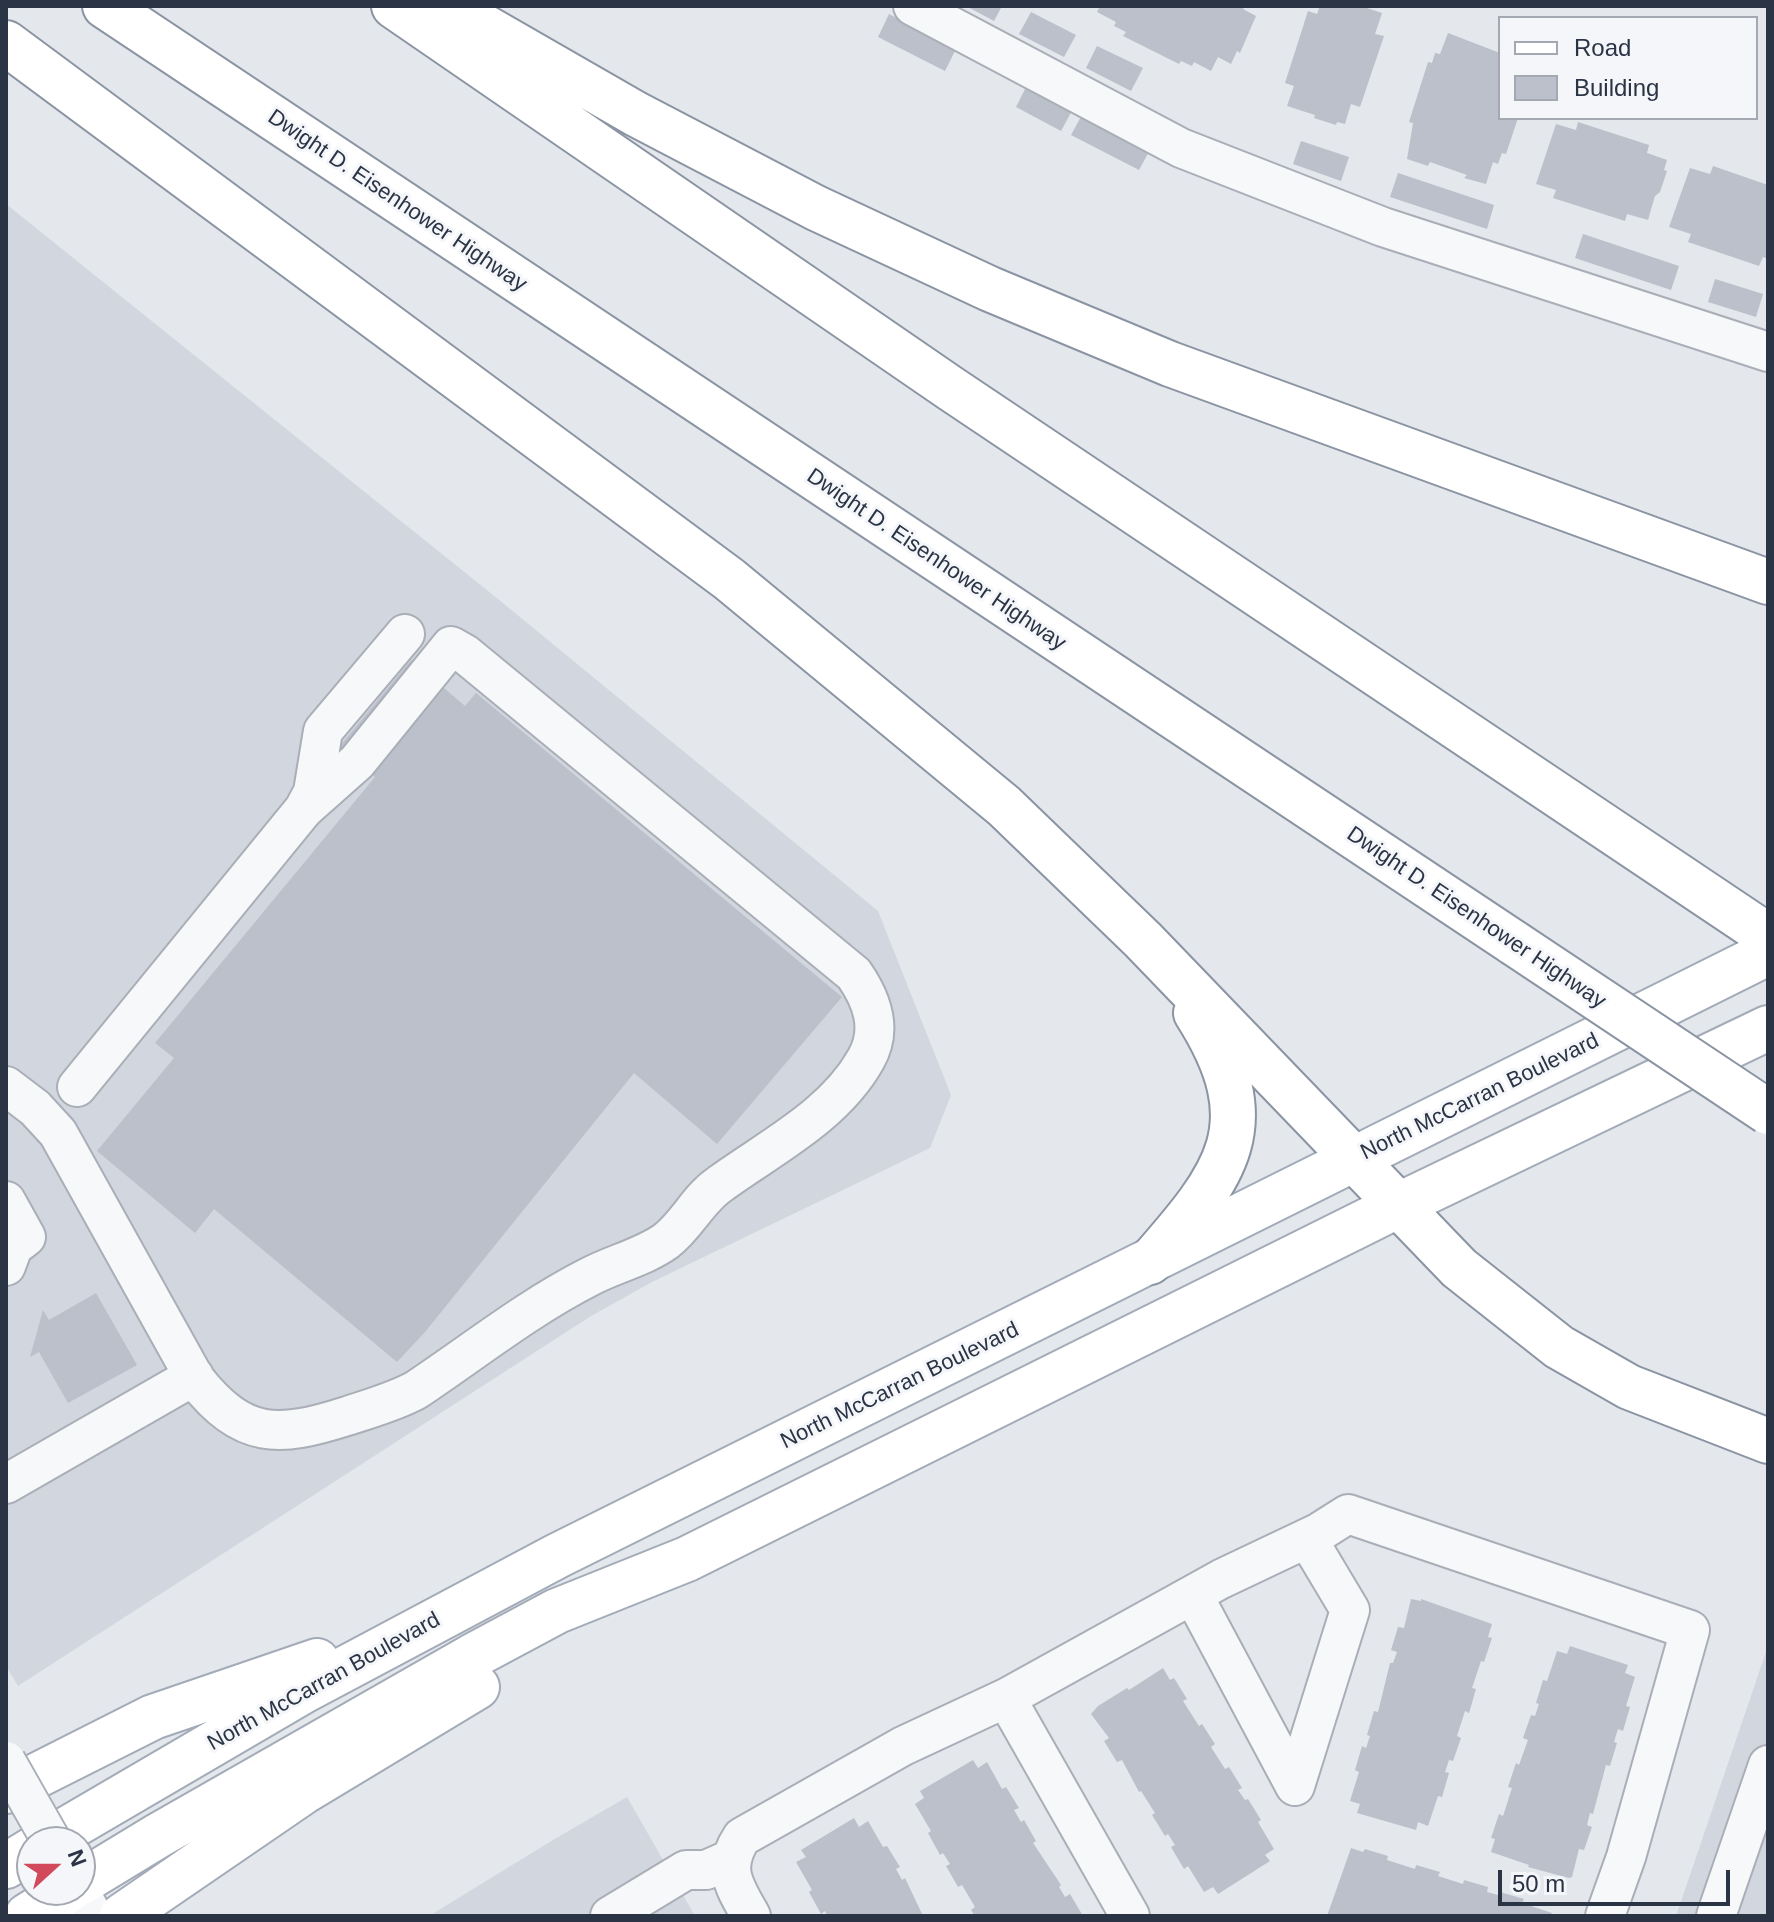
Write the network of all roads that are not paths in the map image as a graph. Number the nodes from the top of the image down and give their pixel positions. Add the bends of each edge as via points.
1 (105, 6) edge
2 (394, 6) edge
3 (448, 6) edge
4 (913, 6) edge
5 (6, 43) edge
6 (1768, 352) edge
7 (1768, 582) edge
8 (405, 634) dead end
9 (304, 809) junction
10 (1768, 936) edge
11 (1143, 940) junction
12 (1768, 953) edge
13 (1768, 1028) edge
14 (6, 1086) edge
15 (77, 1087) dead end
16 (1768, 1112) edge
17 (1356, 1159) junction
18 (6, 1201) edge
19 (1399, 1205) junction
20 (1150, 1262) junction
21 (6, 1266) edge
22 (194, 1376) junction
23 (1768, 1441) edge
24 (6, 1484) edge
25 (1307, 1538) junction
26 (687, 1559) junction
27 (1193, 1595) junction
28 (440, 1618) junction
29 (1006, 1698) junction
30 (6, 1761) edge
31 (1768, 1765) edge
32 (6, 1791) edge
33 (43, 1826) edge
34 (72, 1826) edge
35 (731, 1859) junction
36 (96, 1873) edge
37 (122, 1916) edge
38 (610, 1916) edge
39 (751, 1916) edge
40 (1130, 1916) edge
41 (1605, 1916) edge
42 (1716, 1916) edge

1 - 16 main road, Dwight D. Eisenhower Highway, bridge
2 - 10 main road via 950,388
3 - 7 main road via 636,114 990,289 1170,364
4 - 6 street via 1181,148 1383,227
5 - 11 main road via 729,579 1004,806
8 - 9 street via 323,731 313,792
9 - 15 street
9 - 22 street via 357,762 451,646 854,974 876,1020 868,1056 847,1087 811,1121 715,1187 663,1243 588,1277 416,1390 292,1432 252,1426 228,1414
11 - 17 main road
11 - 20 main road via 1217,1051 1235,1117 1230,1146 1208,1191
12 - 17 main road, North McCarran Boulevard
13 - 19 main road
14 - 22 street via 58,1133
17 - 19 main road
17 - 20 main road, North McCarran Boulevard
18 - 21 street via 26,1237 13,1247
19 - 23 main road via 1459,1268 1559,1347 1629,1387
19 - 26 main road
20 - 28 main road, North McCarran Boulevard
22 - 24 street
25 - 27 street
25 - 27 street via 1350,1610 1295,1786
25 - 41 street via 1348,1514 1690,1630
26 - 36 main road via 557,1611 483,1650
26 - 37 main road via 303,1792
27 - 29 street
28 - 32 main road via 153,1717
28 - 34 main road, North McCarran Boulevard
29 - 35 street via 903,1746 742,1837
29 - 40 street
30 - 33 street, bridge
31 - 42 street
35 - 38 street via 706,1870 686,1870
35 - 39 street via 737,1891

